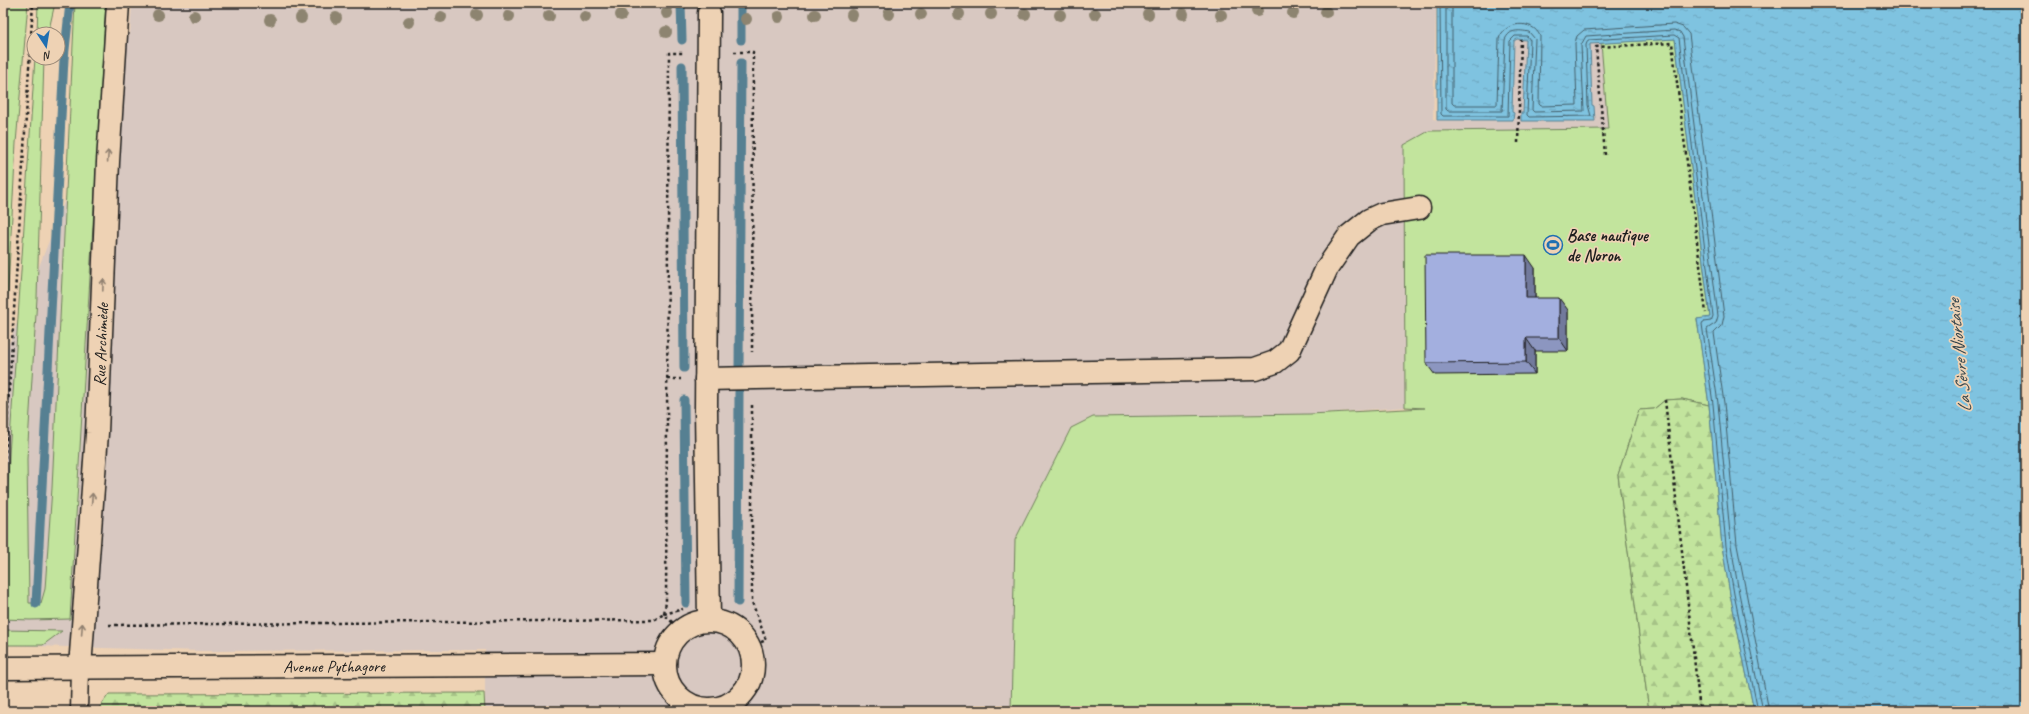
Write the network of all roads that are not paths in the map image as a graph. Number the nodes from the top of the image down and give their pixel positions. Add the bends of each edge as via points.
1 (118, 12) edge
2 (709, 13) dead end
3 (1418, 208) dead end
4 (706, 379) junction
5 (709, 620) junction
6 (665, 664) junction
7 (3, 668) edge
8 (80, 668) junction
9 (79, 711) edge

8 -> 1 street, Rue Archimède via 97,433 108,162
2 - 4 street
3 - 4 street via 1382,214 1369,220 1349,236 1327,268 1289,351 1275,362 1255,369
4 - 5 street
5 - 6 street via 694,623 681,631 672,640
5 - 6 street via 722,622 734,628 750,647 754,662 752,676 747,689 737,700 725,707 711,709 697,707 684,701 674,691 667,678
6 - 8 street, Avenue Pythagore
7 - 8 street, Avenue Pythagore
8 - 9 lane

